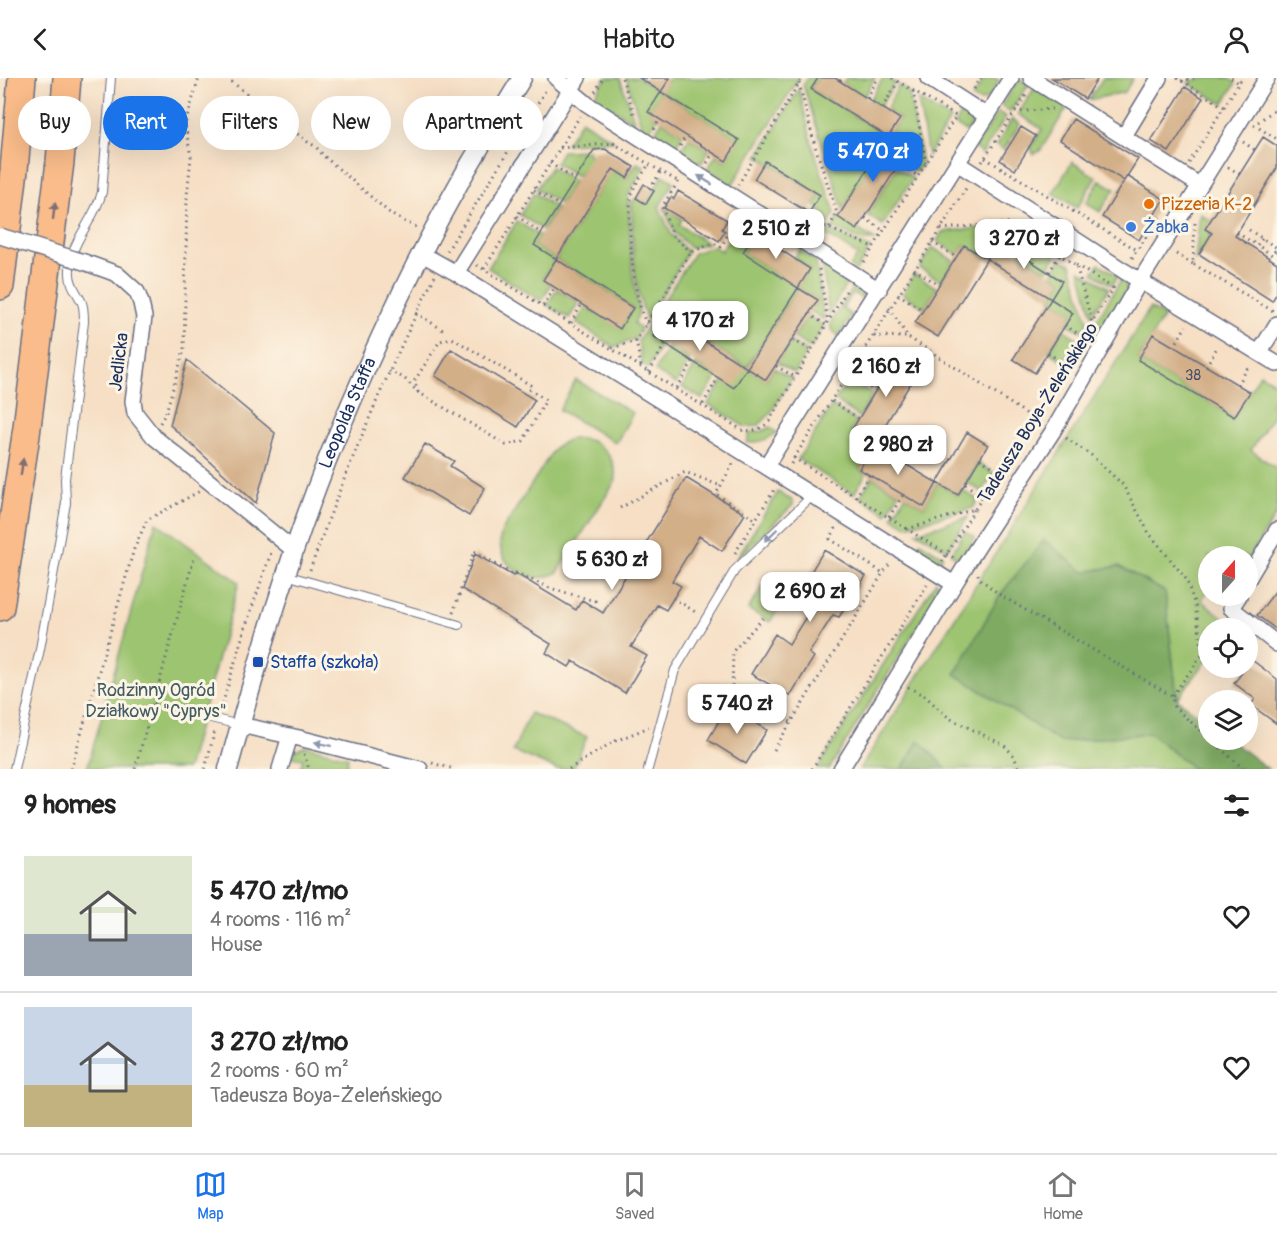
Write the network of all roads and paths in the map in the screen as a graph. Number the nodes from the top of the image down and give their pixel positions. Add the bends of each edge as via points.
1 (22, 78) edge
2 (67, 78) edge
3 (111, 78) edge
4 (199, 78) edge
5 (227, 78) edge
6 (522, 78) edge
7 (603, 78) edge
8 (802, 78) edge
9 (878, 78) edge
10 (928, 78) edge
11 (1011, 78) edge
12 (1159, 78) edge
13 (1177, 78) edge
14 (1194, 78) edge
15 (1231, 78) edge
16 (1242, 78) edge
17 (1267, 78) edge
18 (1033, 79) edge
19 (1181, 81) junction
20 (552, 82) edge
21 (898, 82) dead end
22 (799, 83) junction
23 (1239, 83) junction
24 (574, 84) edge
25 (913, 92) dead end
26 (867, 98) dead end
27 (587, 104) junction
28 (882, 108) dead end
29 (1224, 108) junction
30 (956, 116) dead end
31 (987, 116) junction
32 (950, 125) junction
33 (1254, 125) dead end
34 (1124, 136) junction
35 (1277, 139) edge
36 (1242, 141) dead end
37 (613, 143) dead end
38 (967, 147) junction
39 (1255, 150) dead end
40 (985, 158) junction
41 (550, 163) junction
42 (926, 163) junction
43 (957, 163) junction
44 (649, 164) junction
45 (899, 164) dead end
46 (1227, 166) dead end
47 (1186, 168) dead end
48 (661, 171) junction
49 (974, 174) junction
50 (1240, 174) dead end
51 (918, 176) junction
52 (575, 180) dead end
53 (678, 182) junction
54 (1200, 185) junction
55 (688, 188) dead end
56 (650, 189) dead end
57 (534, 190) junction
58 (559, 205) dead end
59 (745, 205) junction
60 (517, 216) junction
61 (865, 218) dead end
62 (1196, 218) dead end
63 (829, 228) junction
64 (1249, 230) dead end
65 (803, 231) dead end
66 (884, 231) junction
67 (541, 233) dead end
68 (1237, 233) dead end
69 (1027, 234) dead end
70 (0, 236) edge
71 (431, 236) junction
72 (1262, 238) junction
73 (932, 242) junction
74 (1257, 245) junction
75 (450, 246) junction
76 (874, 247) junction
77 (1277, 248) edge
78 (1137, 250) dead end
79 (692, 252) junction
80 (1016, 252) dead end
81 (422, 254) junction
82 (1176, 254) dead end
83 (1060, 255) dead end
84 (444, 257) dead end
85 (956, 257) dead end
86 (466, 258) junction
87 (818, 259) dead end
88 (1193, 264) junction
89 (1076, 265) dead end
90 (484, 269) junction
91 (914, 269) junction
92 (436, 272) dead end
93 (1049, 272) dead end
94 (456, 273) junction
95 (856, 275) junction
96 (1140, 281) junction
97 (939, 285) dead end
98 (0, 286) edge
99 (555, 287) dead end
100 (1113, 288) dead end
101 (879, 290) junction
102 (898, 294) junction
103 (582, 304) dead end
104 (543, 306) junction
105 (889, 308) junction
106 (1277, 308) edge
107 (923, 310) dead end
108 (416, 313) junction
109 (809, 314) dead end
110 (1092, 322) dead end
111 (571, 323) junction
112 (647, 324) junction
113 (827, 324) junction
114 (1277, 324) edge
115 (1187, 325) dead end
116 (1065, 326) dead end
117 (444, 330) dead end
118 (874, 336) junction
119 (908, 337) junction
120 (1083, 337) junction
121 (793, 340) dead end
122 (636, 341) junction
123 (665, 344) dead end
124 (1219, 344) dead end
125 (1174, 347) dead end
126 (866, 348) junction
127 (611, 349) junction
128 (811, 350) junction
129 (1048, 353) dead end
130 (1255, 358) junction
131 (693, 362) dead end
132 (892, 364) dead end
133 (1277, 364) edge
134 (1066, 365) junction
135 (776, 366) dead end
136 (1206, 366) dead end
137 (641, 367) junction
138 (389, 371) junction
139 (649, 372) junction
140 (849, 375) junction
141 (795, 377) junction
142 (718, 378) dead end
143 (1238, 385) dead end
144 (676, 388) junction
145 (875, 391) dead end
146 (418, 392) junction
147 (832, 401) junction
148 (702, 404) junction
149 (858, 418) dead end
150 (1033, 418) junction
151 (747, 431) junction
152 (1062, 436) dead end
153 (153, 437) junction
154 (741, 450) junction
155 (794, 458) junction
156 (980, 459) dead end
157 (766, 466) junction
158 (1000, 471) junction
159 (869, 475) dead end
160 (783, 476) junction
161 (212, 484) junction
162 (965, 484) dead end
163 (721, 486) junction
164 (813, 495) junction
165 (903, 495) dead end
166 (856, 496) junction
167 (984, 497) junction
168 (620, 508) dead end
169 (975, 509) junction
170 (889, 517) junction
171 (756, 520) junction
172 (838, 524) dead end
173 (907, 529) junction
174 (1277, 530) edge
175 (276, 536) junction
176 (295, 551) junction
177 (947, 554) junction
178 (194, 558) dead end
179 (892, 558) dead end
180 (732, 559) dead end
181 (1258, 562) edge
182 (977, 572) dead end
183 (883, 573) junction
184 (935, 573) junction
185 (286, 574) junction
186 (309, 574) dead end
187 (954, 584) junction
188 (673, 598) dead end
189 (703, 605) dead end
190 (1232, 606) edge
191 (0, 607) edge
192 (593, 607) dead end
193 (453, 614) dead end
194 (762, 618) dead end
195 (1198, 619) edge
196 (459, 625) dead end
197 (1277, 644) edge
198 (1198, 661) edge
199 (906, 686) dead end
200 (1172, 696) junction
201 (154, 703) junction
202 (202, 716) joint
203 (218, 720) junction
204 (792, 722) junction
205 (660, 723) junction
206 (240, 725) junction
207 (1198, 728) edge
208 (290, 736) junction
209 (774, 750) dead end
210 (1222, 750) edge
211 (14, 769) edge
212 (71, 769) edge
213 (135, 769) edge
214 (205, 769) edge
215 (228, 769) edge
216 (280, 769) edge
217 (420, 769) edge
218 (569, 769) edge
219 (648, 769) edge
220 (812, 769) edge
221 (841, 769) edge
222 (1019, 769) edge
223 (1244, 769) edge

1 - 98 highway
191 -> 2 highway via 28,423
3 - 211 lane via 102,192 71,258 70,274 83,305 84,322 65,479 66,503
4 - 153 path via 185,124 191,157 184,350 166,412
5 - 71 path via 315,146 392,215
6 - 71 street, Leopolda Staffa
7 - 27 path
8 - 22 path
9 - 26 path
10 - 31 street
11 - 31 street
12 - 34 street
13 - 19 path
14 - 19 path
15 - 23 path
16 - 23 path
17 - 54 street, Tadeusza Boya-Żeleńskiego
18 - 34 street
18 - 40 path
19 - 29 path
20 - 24 street
20 - 75 path
21 - 28 path
22 - 59 path via 735,190 749,198
22 - 63 path via 837,213
23 - 29 path
24 - 27 street
24 - 86 street
25 - 42 path
27 - 41 path
59 -> 27 street
29 - 47 path
30 - 32 path
31 - 38 street
32 - 38 path via 965,135
32 - 42 path
33 - 35 path
34 - 54 street
36 - 39 path
37 - 44 path
38 - 40 path
38 - 43 street
40 - 49 path
40 - 78 path
41 - 52 path
41 - 57 path
42 - 51 path
43 - 49 street
43 - 101 street
44 - 48 path
44 - 112 path via 631,195 634,273
45 - 51 path
46 - 50 path
48 - 53 path
48 - 56 path
49 - 73 path
49 - 96 street
51 - 66 path
53 - 55 path
53 - 79 path via 662,207 673,236
54 - 96 street, Tadeusza Boya-Żeleńskiego
57 - 58 path
57 - 60 path
59 - 79 path via 721,247 714,243
59 - 95 street
60 - 67 path
60 - 90 path
61 - 66 path
62 - 88 path
63 - 65 path via 810,220
63 - 76 path
64 - 72 path
66 - 76 path
68 - 74 path
69 - 80 path
70 - 153 street, Jedlicka, bridge via 117,274 137,292 144,317 133,401 135,413
71 - 75 path
71 - 81 street, Leopolda Staffa
72 - 74 path
72 - 77 path
73 - 85 path
73 - 91 path
74 - 77 path via 1271,257
75 - 84 path
75 - 86 path
76 - 95 path
79 - 112 path
81 - 94 street
81 - 176 street, Leopolda Staffa via 346,416
82 - 88 path
83 - 93 path
86 - 90 path
86 - 94 street
87 - 113 path
88 - 106 path via 1272,312
89 - 100 path
90 - 104 path
91 - 97 path
91 - 102 path
92 - 108 path
94 - 154 street
95 - 101 street
95 - 113 path
96 - 130 street
96 - 187 street, Tadeusza Boya-Żeleńskiego via 1053,431
99 - 104 path
101 - 157 street
102 - 105 path
102 - 107 path
103 - 111 path
104 - 111 path
105 - 118 path
105 - 119 path
108 - 117 path
108 - 138 path
109 - 113 path
110 - 120 path
111 - 127 path
112 - 122 path
113 - 128 path
114 - 130 street
115 - 125 path
116 - 120 path
118 - 119 path
118 - 126 path
119 - 150 path
120 - 134 path
121 - 128 path
122 - 127 path
122 - 137 path
123 - 139 path
124 - 136 path
126 - 132 path
126 - 140 path
127 - 137 path
128 - 141 path
129 - 134 path
130 - 133 street
130 - 143 path
131 - 144 path
134 - 150 path
135 - 141 path
137 - 139 path
138 - 146 path via 404,378
138 - 186 path
139 - 144 path
140 - 145 path
140 - 147 path
141 - 151 path via 768,423
142 - 148 path
144 - 148 path
146 - 146 path via 506,446 523,441 546,400 530,390 532,386 452,338 440,341 416,380
147 - 149 path
147 - 155 path
148 - 151 path
150 - 158 path
151 - 154 path
152 - 195 path via 1091,455 1124,485 1149,533 1186,579
153 - 161 street, Jedlicka
154 - 157 street
154 - 163 path
155 - 160 path
155 - 166 path
156 - 158 path
157 - 160 street
158 - 167 path
159 - 166 path
160 - 164 street
160 - 171 path
161 - 175 street, Jedlicka
161 - 212 path via 147,520 134,549
162 - 167 path
163 - 168 path via 685,472
163 - 171 path via 716,494
164 - 184 street
164 -> 205 lane via 735,570 675,670
165 - 170 path
166 - 170 path
167 - 169 path
169 - 173 path
169 - 177 path
170 - 173 path
171 - 180 path
172 - 183 path via 830,539
173 - 177 path
174 - 181 street
175 - 176 street, Jedlicka
175 - 203 path
176 - 185 street, Leopolda Staffa
177 - 184 path
178 - 201 path
179 - 183 path
182 - 200 path via 999,595
183 - 204 path
184 - 187 street
184 - 220 path
185 - 196 lane
185 - 206 street, Leopolda Staffa
187 - 221 street, Tadeusza Boya-Żeleńskiego
188 - 189 path via 698,614
190 - 197 street
192 - 193 path via 595,601 512,574 474,551
194 - 204 path via 733,651 732,692
198 - 200 path
199 - 222 path via 925,696 949,718 1004,746
200 - 207 path via 1174,707
201 - 202 path
201 - 213 path
202 - 203 lane
203 - 206 lane
203 - 214 path
204 - 209 path
205 - 218 path via 613,742
205 - 219 lane
206 - 208 street
206 - 215 street, Leopolda Staffa
208 - 216 street
217 -> 208 street
210 - 223 path

